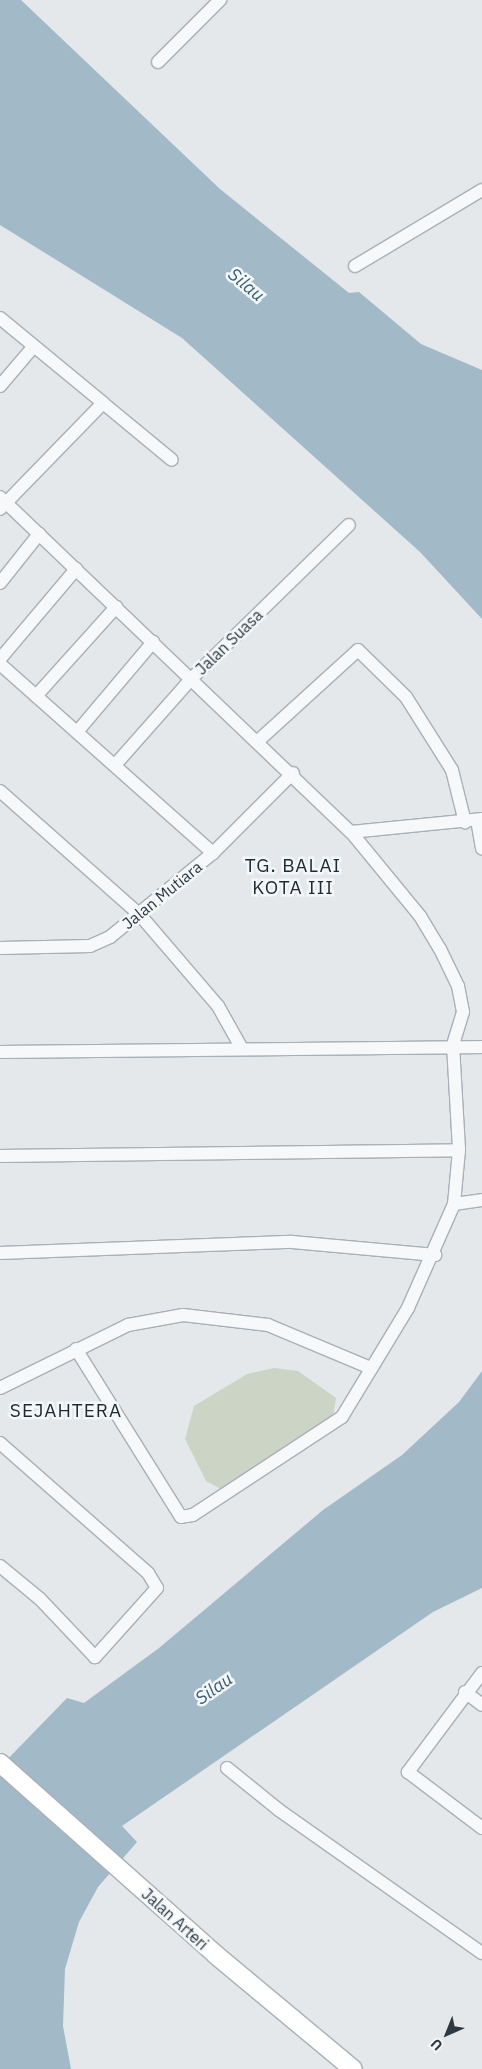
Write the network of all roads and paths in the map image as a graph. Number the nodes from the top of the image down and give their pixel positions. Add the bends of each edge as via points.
1 (220, 0) edge
2 (158, 62) dead end
3 (482, 190) edge
4 (355, 266) dead end
5 (0, 318) edge
6 (34, 346) junction
7 (0, 386) edge
8 (103, 403) junction
9 (172, 460) dead end
10 (2, 503) edge
11 (348, 525) dead end
12 (39, 534) junction
13 (76, 569) junction
14 (0, 583) edge
15 (116, 607) junction
16 (153, 642) junction
17 (0, 659) edge
18 (0, 664) edge
19 (192, 678) junction
20 (36, 696) junction
21 (77, 732) junction
22 (258, 740) junction
23 (115, 765) junction
24 (293, 773) junction
25 (0, 790) edge
26 (475, 821) edge
27 (351, 832) junction
28 (482, 849) edge
29 (213, 853) junction
30 (140, 915) junction
31 (0, 948) edge
32 (453, 1045) junction
33 (482, 1046) edge
34 (241, 1047) junction
35 (0, 1052) edge
36 (458, 1150) junction
37 (0, 1156) edge
38 (482, 1200) edge
39 (454, 1204) junction
40 (0, 1253) edge
41 (435, 1255) junction
42 (76, 1349) junction
43 (371, 1368) junction
44 (0, 1388) edge
45 (0, 1443) edge
46 (0, 1566) edge
47 (482, 1673) edge
48 (465, 1692) junction
49 (482, 1705) edge
50 (0, 1764) edge
51 (227, 1768) dead end
52 (482, 1828) edge
53 (482, 1953) edge
54 (354, 2069) edge

1 - 2 street
3 - 4 street
5 - 6 street
6 - 7 street
6 - 8 street
8 - 9 street
8 - 10 street
10 - 12 street
11 - 19 street, Jalan Suasa
12 - 13 street
12 - 14 street
13 - 15 street
13 - 17 street
15 - 16 street
15 - 20 street
16 - 19 street
16 - 21 street
18 - 20 street
19 - 22 street
19 - 23 street, Jalan Suasa
20 - 21 street
21 - 23 street
22 - 24 street
22 - 26 street via 358,650 406,697 452,770
23 - 29 street
24 - 27 street
24 - 29 street, Jalan Mutiara
25 - 30 street
26 - 27 street
26 - 28 street
27 - 32 street via 420,916 458,986 463,1012
29 - 30 street, Jalan Mutiara
30 - 31 street, Jalan Mutiara via 90,946
30 - 34 street via 218,1006
32 - 33 street
32 - 34 street
32 - 36 street
34 - 35 street
36 - 37 street
36 - 39 street
38 - 39 street
39 - 41 street
40 - 41 street via 292,1242
41 - 43 street
42 - 43 street via 128,1325 192,1316 268,1325
42 - 43 street via 173,1510 186,1518 329,1428 342,1417
42 - 44 street
45 - 46 street via 148,1573 157,1588 95,1657 40,1599
47 - 48 street
48 - 49 street
48 - 52 street via 408,1772
50 - 54 street, Jalan Arteri via 216,1956
51 - 53 street via 286,1815

